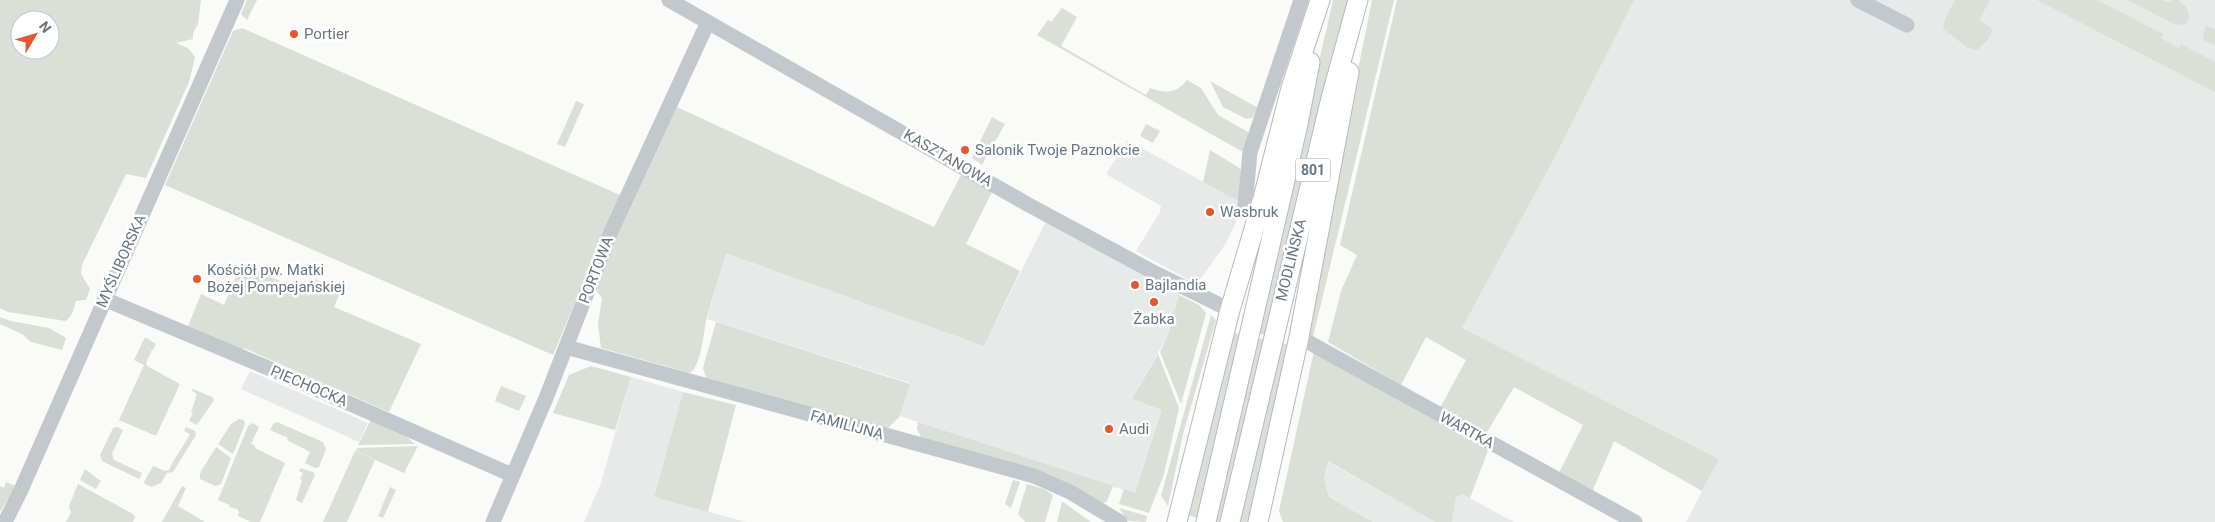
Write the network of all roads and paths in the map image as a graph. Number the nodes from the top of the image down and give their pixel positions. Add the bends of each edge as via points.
1 (237, 0) edge
2 (669, 0) edge
3 (1321, 0) edge
4 (1358, 0) edge
5 (1362, 0) edge
6 (1858, 0) edge
7 (1296, 2) edge
8 (708, 22) junction
9 (1907, 26) dead end
10 (1245, 206) dead end
11 (104, 299) junction
12 (1230, 310) junction
13 (1299, 337) junction
14 (566, 347) junction
15 (512, 475) junction
16 (1181, 502) junction
17 (1262, 517) edge
18 (5, 522) edge
19 (493, 522) edge
20 (1120, 522) edge
21 (1171, 522) edge
22 (1177, 522) edge
23 (1184, 522) edge
24 (1206, 522) edge
25 (1230, 522) edge
26 (1635, 522) edge

1 - 11 street, MYŚLIBORSKA
2 - 8 street, KASZTANOWA
3 - 12 main road via 1291,88
3 - 24 main road, MODLIŃSKA / 801 via 1298,124
4 - 25 main road, MODLIŃSKA / 801 via 1331,98
5 - 13 main road
6 - 9 street
7 - 10 street via 1250,152
8 - 12 street, KASZTANOWA via 1044,213
8 - 14 street, PORTOWA via 610,234
11 - 15 street, PIECHOCKA
11 - 18 street, MYŚLIBORSKA
12 - 16 main road
13 - 17 main road
13 - 26 street, WARTKA
14 - 15 street, PORTOWA
14 - 20 street, FAMILIJNA via 1034,476 1070,492
15 - 19 street, PORTOWA
16 - 21 street
16 - 22 main road
16 - 23 main road

